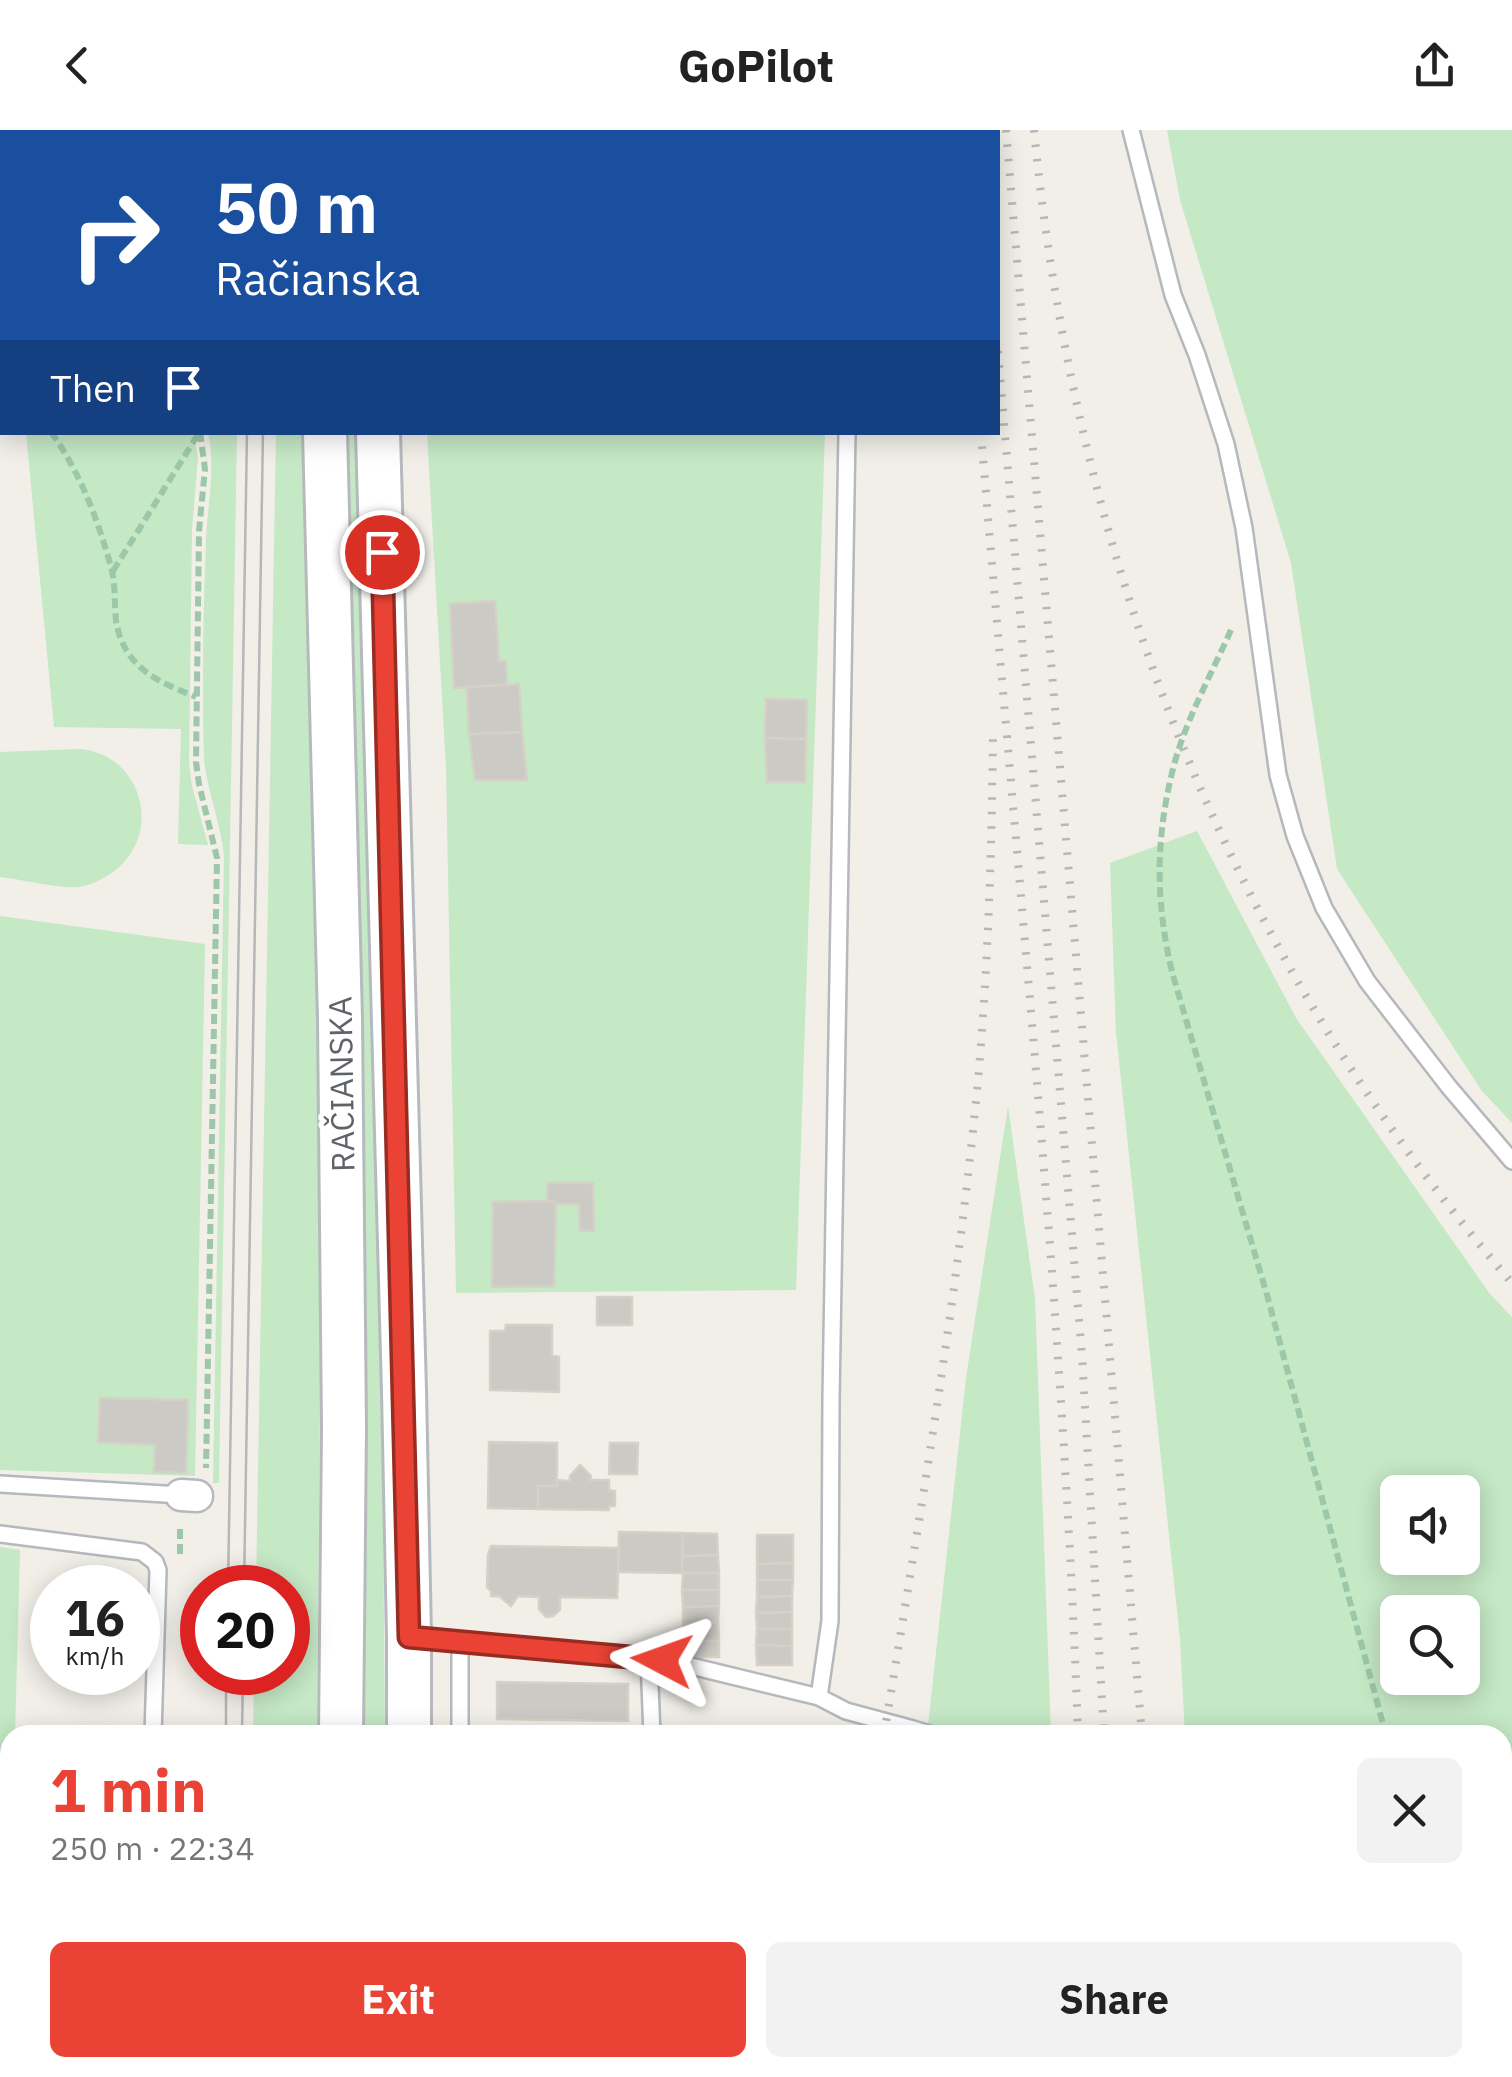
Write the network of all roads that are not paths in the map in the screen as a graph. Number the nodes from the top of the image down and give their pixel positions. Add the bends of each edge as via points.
1 (1131, 130) edge
2 (325, 435) edge
3 (378, 435) edge
4 (847, 435) edge
5 (1512, 1161) edge
6 (0, 1484) edge
7 (189, 1496) road end
8 (0, 1534) edge
9 (409, 1637) junction
10 (460, 1642) junction
11 (649, 1658) junction
12 (818, 1696) junction
13 (153, 1725) edge
14 (342, 1725) edge
15 (409, 1725) edge
16 (460, 1725) edge
17 (652, 1725) edge
18 (890, 1725) edge

1 - 5 lane via 1173,295 1226,444 1278,775 1295,836 1324,908 1367,981
2 - 14 main road, RAČIANSKA via 342,1110
3 - 9 main road, RAČIANSKA
4 - 12 lane via 830,1621
6 - 7 lane
8 - 13 lane via 142,1552 156,1562
9 - 10 lane
9 - 15 main road, RAČIANSKA
10 - 11 lane
10 - 16 lane
11 - 12 lane
11 - 17 lane
12 - 18 lane

